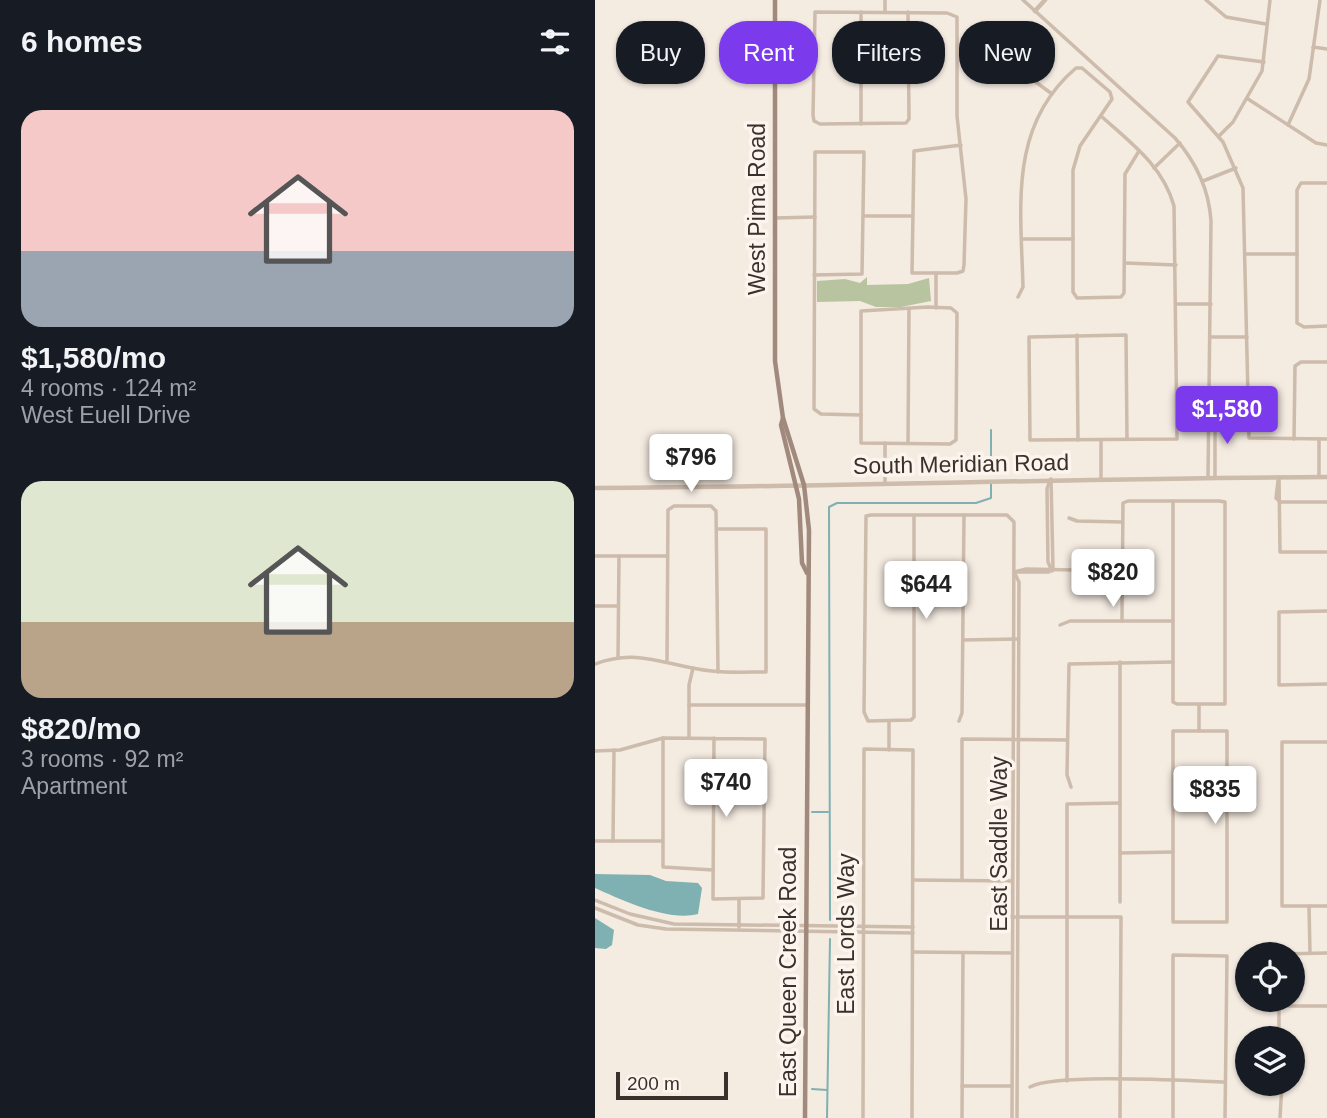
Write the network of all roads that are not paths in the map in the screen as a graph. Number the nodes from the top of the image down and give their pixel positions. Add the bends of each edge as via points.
1 (775, 0) edge
2 (885, 0) edge
3 (1023, 0) edge
4 (1045, 0) edge
5 (1270, 0) edge
6 (1320, 0) edge
7 (1210, 1) edge
8 (1035, 11) junction
9 (861, 12) junction
10 (885, 12) junction
11 (908, 12) junction
12 (1266, 24) junction
13 (1313, 47) junction
14 (1327, 49) edge
15 (1264, 62) junction
16 (1038, 84) edge
17 (1052, 94) junction
18 (1247, 98) junction
19 (1101, 116) junction
20 (862, 124) junction
21 (1288, 125) junction
22 (1219, 136) junction
23 (1180, 143) junction
24 (961, 145) junction
25 (1327, 145) edge
26 (1139, 150) junction
27 (1154, 168) junction
28 (1237, 168) junction
29 (1203, 181) junction
30 (1327, 183) edge
31 (864, 216) junction
32 (912, 216) junction
33 (775, 218) junction
34 (815, 218) junction
35 (1022, 239) junction
36 (1073, 239) junction
37 (1246, 254) junction
38 (1297, 254) junction
39 (1125, 263) junction
40 (1176, 265) junction
41 (936, 273) junction
42 (814, 275) junction
43 (1018, 297) dead end
44 (1176, 304) junction
45 (1211, 304) junction
46 (936, 308) junction
47 (909, 310) junction
48 (1327, 326) edge
49 (1077, 335) junction
50 (1212, 337) junction
51 (1247, 337) junction
52 (1327, 362) edge
53 (861, 415) junction
54 (783, 418) junction
55 (1127, 439) junction
56 (1294, 439) junction
57 (1319, 439) junction
58 (1327, 439) edge
59 (1078, 440) junction
60 (1101, 440) junction
61 (885, 443) junction
62 (908, 443) junction
63 (1212, 477) junction
64 (1279, 477) junction
65 (1319, 477) junction
66 (1327, 477) edge
67 (1101, 478) junction
68 (1051, 479) junction
69 (885, 482) junction
70 (804, 485) junction
71 (797, 486) junction
72 (595, 488) edge
73 (1173, 501) junction
74 (1280, 502) junction
75 (1327, 502) edge
76 (914, 515) junction
77 (964, 515) junction
78 (1069, 518) dead end
79 (1122, 522) junction
80 (717, 529) junction
81 (1327, 552) edge
82 (595, 556) edge
83 (619, 556) junction
84 (667, 556) junction
85 (914, 567) junction
86 (964, 568) junction
87 (1052, 571) junction
88 (1122, 571) junction
89 (1014, 572) junction
90 (807, 573) junction
91 (595, 606) edge
92 (618, 606) junction
93 (1327, 611) edge
94 (1122, 621) junction
95 (1173, 621) junction
96 (1060, 625) dead end
97 (1012, 639) junction
98 (1018, 639) junction
99 (963, 640) junction
100 (618, 658) junction
101 (667, 660) junction
102 (1120, 662) junction
103 (1173, 662) junction
104 (595, 664) edge
105 (693, 668) junction
106 (718, 672) junction
107 (1327, 684) edge
108 (689, 705) junction
109 (807, 705) junction
110 (1199, 705) junction
111 (889, 721) junction
112 (959, 721) dead end
113 (1199, 730) junction
114 (663, 738) junction
115 (689, 738) junction
116 (714, 738) junction
117 (1015, 739) junction
118 (1067, 740) junction
119 (1327, 741) edge
120 (614, 750) junction
121 (889, 750) junction
122 (595, 751) edge
123 (1071, 787) dead end
124 (1120, 803) junction
125 (595, 841) edge
126 (613, 841) junction
127 (662, 841) junction
128 (1173, 852) junction
129 (1120, 853) junction
130 (714, 870) junction
131 (913, 880) junction
132 (963, 880) junction
133 (1014, 881) junction
134 (739, 899) junction
135 (595, 900) edge
136 (1120, 902) dead end
137 (1309, 906) junction
138 (1327, 906) edge
139 (595, 908) edge
140 (1014, 917) junction
141 (1067, 917) junction
142 (739, 927) junction
143 (806, 930) junction
144 (864, 930) junction
145 (913, 930) junction
146 (739, 933) junction
147 (913, 952) junction
148 (963, 953) junction
149 (1014, 953) junction
150 (1305, 953) edge
151 (1311, 953) junction
152 (1327, 953) edge
153 (1305, 1006) edge
154 (1327, 1006) edge
155 (1173, 1080) junction
156 (1067, 1081) junction
157 (1121, 1081) junction
158 (1225, 1082) junction
159 (962, 1086) junction
160 (1015, 1086) junction
161 (1030, 1087) dead end
162 (1281, 1096) edge
163 (805, 1118) edge
164 (863, 1118) edge
165 (912, 1118) edge
166 (962, 1118) edge
167 (1012, 1118) edge
168 (1017, 1118) edge
169 (1120, 1118) edge
170 (1173, 1118) edge
171 (1225, 1118) edge
172 (1280, 1118) edge

1 - 33 main road, West Pima Road
2 - 10 street
3 - 8 street
4 - 8 street
5 - 12 street
6 - 13 street
7 - 12 street via 1226,17
8 - 23 street
9 - 10 street
9 - 20 street
9 - 20 street via 815,12 814,121
10 - 11 street
11 - 20 street via 909,119 906,123
11 - 24 street via 954,13 957,17
12 - 15 street
13 - 14 street
13 - 21 street via 1306,88
15 - 18 street
15 - 22 street via 1218,56 1188,102
16 - 17 street
17 - 19 street via 1076,68 1082,68 1110,92 1112,99
17 - 35 street via 1038,114 1024,153
18 - 21 street
18 - 22 street
19 - 26 street
19 - 36 street via 1076,159
21 - 25 street
22 - 28 street
23 - 27 street
23 - 29 street
24 - 32 street via 914,151
24 - 41 street via 966,200 963,271
26 - 27 street
26 - 39 street via 1125,174
27 - 40 street via 1174,206
28 - 29 street
28 - 37 street via 1245,200
29 - 45 street via 1210,211
30 - 38 street via 1298,186
31 - 32 street
31 - 34 street via 864,152 814,152
31 - 42 street via 862,275
32 - 41 street via 912,273
33 - 34 street
33 - 54 main road, West Pima Road via 775,362
34 - 42 street
35 - 36 street
35 - 43 street via 1023,288
36 - 39 street via 1075,296 1121,297
37 - 38 street
37 - 51 street
38 - 48 street via 1299,326
39 - 40 street
40 - 44 street
41 - 46 street
42 - 53 street via 816,413
44 - 45 street
44 - 55 street via 1177,439
45 - 50 street
46 - 47 street
46 - 62 street via 955,310 958,318 956,440 950,444
47 - 53 street via 861,311
47 - 62 street
49 - 55 street via 1126,335
49 - 59 street
49 - 59 street via 1029,337 1030,440
50 - 51 street
50 - 63 street
51 - 56 street via 1249,438
52 - 56 street via 1297,363
53 - 61 street via 861,443
54 - 70 main road, West Pima Road
54 - 71 main road, West Pima Road
55 - 60 street
56 - 57 street
57 - 58 street
57 - 65 street
59 - 60 street
60 - 67 street
61 - 62 street
61 - 69 street
63 - 64 street, South Meridian Road
63 - 67 street, South Meridian Road
64 - 65 street, South Meridian Road
64 - 74 street
65 - 66 street, South Meridian Road
67 - 68 street, South Meridian Road
68 - 69 street, South Meridian Road
68 - 87 street via 1047,489
69 - 70 street, South Meridian Road
70 - 71 street, South Meridian Road
70 - 90 main road, East Queen Creek Road
71 - 72 street, South Meridian Road
71 - 90 main road, East Queen Creek Road via 802,563
73 - 79 street via 1123,503
73 - 95 street
73 - 110 street via 1219,501 1226,507 1226,699 1221,705
74 - 75 street
74 - 81 street via 1280,552
76 - 77 street
76 - 85 street
76 - 111 street via 871,515 865,521 863,712 869,721
77 - 86 street
77 - 89 street, East Saddle Way via 1012,517
78 - 79 street
79 - 88 street
80 - 84 street via 716,507 669,508
80 - 106 street
80 - 106 street via 766,529 766,672
82 - 83 street
83 - 84 street
83 - 92 street
84 - 101 street
85 - 86 street
85 - 111 street via 914,717
86 - 99 street
87 - 88 street
87 - 89 street
88 - 94 street
89 - 97 street, East Saddle Way
89 - 98 street, East Saddle Way via 1019,582
90 - 109 main road, East Queen Creek Road
91 - 92 street
92 - 100 street
93 - 107 street via 1279,612 1279,685
94 - 95 street
94 - 96 street
95 - 103 street
97 - 98 street
97 - 99 street
97 - 117 street, East Saddle Way
98 - 117 street, East Saddle Way
99 - 112 street
100 - 101 street
100 - 104 street
101 - 105 street
102 - 103 street
102 - 118 street via 1069,664
102 - 124 street
103 - 110 street via 1173,702
105 - 106 street
105 - 108 street
108 - 109 street
108 - 115 street
109 - 143 main road, East Queen Creek Road
110 - 113 street
111 - 121 street
113 - 128 street via 1173,730
113 - 128 street via 1227,731 1227,922 1173,922
114 - 115 street
114 - 120 street
114 - 127 street
115 - 116 street
116 - 130 street
116 - 134 street via 765,739 763,898
117 - 118 street
117 - 132 street via 962,739
117 - 133 street, East Saddle Way
118 - 123 street
119 - 137 street via 1282,742 1282,906
120 - 122 street
120 - 126 street
121 - 131 street via 913,750
121 - 144 street, East Lords Way via 865,749
124 - 129 street
124 - 141 street via 1067,804
125 - 126 street
126 - 127 street
127 - 130 street via 663,867
128 - 129 street
129 - 136 street
130 - 134 street via 713,899
131 - 132 street
131 - 145 street
132 - 133 street
133 - 140 street, East Saddle Way
134 - 142 street
135 - 142 street via 660,922
137 - 138 street
137 - 151 street
139 - 146 street via 651,927
140 - 141 street
140 - 149 street, East Saddle Way
141 - 156 street
141 - 157 street via 1121,917
142 - 143 street
142 - 146 street
143 - 144 street
143 - 146 street
143 - 163 main road, East Queen Creek Road
144 - 145 street
144 - 164 street, East Lords Way
145 - 147 street
147 - 148 street
147 - 165 street
148 - 149 street
148 - 159 street
149 - 160 street, East Saddle Way
150 - 151 street
151 - 152 street
153 - 154 street
155 - 157 street
155 - 158 street
155 - 158 street via 1173,956 1227,956
155 - 170 street
156 - 157 street
156 - 161 street
157 - 169 street
158 - 171 street
159 - 160 street
159 - 166 street
160 - 167 street, East Saddle Way
160 - 168 street, East Saddle Way
162 - 172 street

